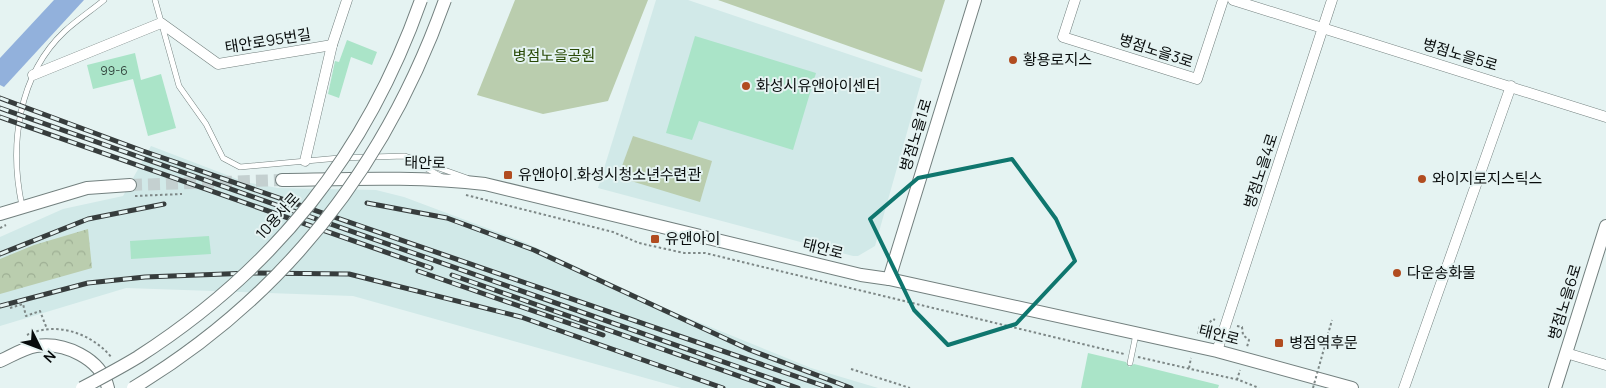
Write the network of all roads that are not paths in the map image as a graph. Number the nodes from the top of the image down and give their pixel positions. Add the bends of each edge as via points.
1 (104, 0) edge
2 (155, 0) edge
3 (347, 0) edge
4 (421, 0) edge
5 (445, 0) edge
6 (975, 0) edge
7 (1075, 0) edge
8 (1223, 0) edge
9 (1233, 0) edge
10 (1332, 0) edge
11 (161, 23) junction
12 (1324, 28) junction
13 (332, 45) junction
14 (33, 75) junction
15 (1511, 86) junction
16 (1606, 117) edge
17 (405, 156) junction
18 (305, 161) junction
19 (446, 179) junction
20 (282, 180) tunnel mouth
21 (485, 184) junction
22 (130, 191) tunnel mouth
23 (22, 206) junction
24 (0, 214) edge
25 (1606, 226) edge
26 (889, 279) junction
27 (1136, 333) junction
28 (1217, 350) junction
29 (1566, 353) junction
30 (0, 361) edge
31 (1130, 363) dead end
32 (1606, 365) edge
33 (82, 388) edge
34 (108, 388) edge
35 (133, 388) edge
36 (1352, 388) edge
37 (1404, 388) edge
38 (1555, 388) edge

1 - 14 lane via 65,32
2 - 11 lane
3 - 13 street
4 - 33 street, 10용사로, bridge via 370,119 306,211 242,278 199,313 138,358
5 - 35 street, bridge via 418,69 386,132 354,185 311,239 233,317 184,355
6 - 26 street, 병점노을1로
7 - 8 street, 병점노을3로 via 1063,37 1197,80
9 - 12 street, 병점노을5로
10 - 12 street, 병점노을4로
11 - 13 street, 태안로95번길 via 218,64
11 - 14 street
11 - 18 lane via 179,86 206,124 223,158 240,167
12 - 15 street, 병점노을5로
12 - 28 street, 병점노을4로
13 - 18 street
14 - 23 lane via 24,98 16,138
15 - 16 street
15 - 37 street, 병점노을5로
17 - 18 lane
17 - 19 lane
17 - 21 lane
19 - 20 street, 태안로
19 - 21 street, 태안로
21 - 26 street, 태안로 via 852,273
22 - 23 street via 87,188
23 - 24 street
25 - 29 street, 병점노을6로
26 - 27 street, 태안로
27 - 28 street, 태안로
27 - 31 lane
28 - 36 street, 태안로
29 - 32 street
29 - 38 street, 병점노을6로
30 - 34 street via 34,346 54,344 93,363 107,381

